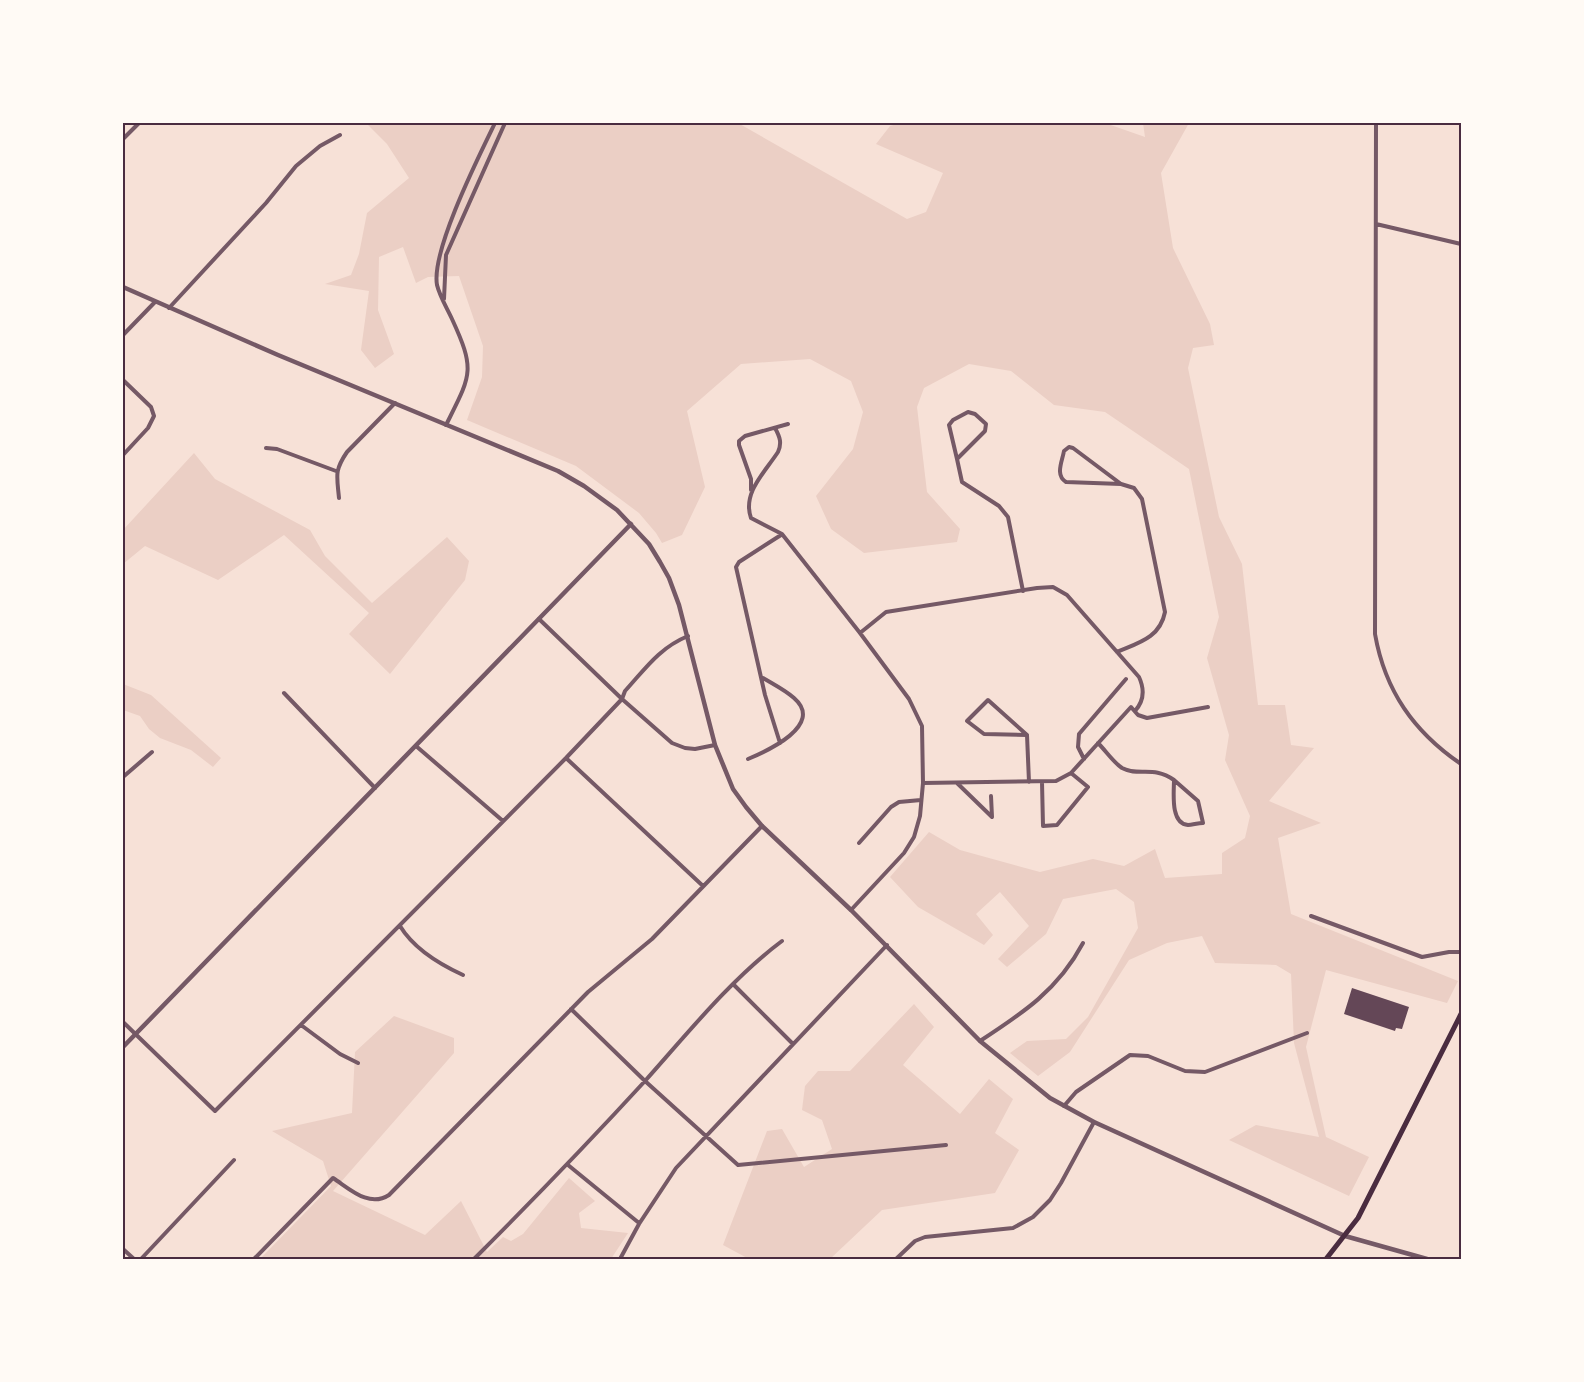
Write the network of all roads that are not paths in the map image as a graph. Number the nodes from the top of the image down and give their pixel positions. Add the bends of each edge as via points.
1 (139, 123) edge
2 (495, 123) edge
3 (505, 123) edge
4 (1376, 123) edge
5 (340, 135) dead end
6 (123, 139) edge
7 (1376, 224) junction
8 (1461, 244) edge
9 (123, 287) edge
10 (155, 302) junction
11 (444, 303) junction
12 (168, 308) junction
13 (123, 335) edge
14 (123, 380) edge
15 (395, 403) junction
16 (789, 424) dead end
17 (446, 425) junction
18 (775, 428) junction
19 (266, 448) dead end
20 (123, 455) edge
21 (957, 459) junction
22 (336, 471) junction
23 (1121, 484) junction
24 (751, 491) junction
25 (339, 498) dead end
26 (631, 524) junction
27 (782, 534) junction
28 (1023, 591) junction
29 (539, 619) junction
30 (860, 633) junction
31 (688, 636) junction
32 (1117, 652) junction
33 (762, 677) junction
34 (1126, 679) dead end
35 (284, 693) dead end
36 (622, 699) junction
37 (1208, 707) dead end
38 (1135, 711) junction
39 (1028, 735) junction
40 (780, 743) junction
41 (1098, 743) junction
42 (715, 745) junction
43 (416, 746) junction
44 (152, 752) dead end
45 (566, 758) junction
46 (748, 759) dead end
47 (1084, 759) junction
48 (1461, 764) edge
49 (1071, 773) junction
50 (123, 777) edge
51 (1174, 780) junction
52 (1029, 782) junction
53 (1042, 782) junction
54 (923, 783) junction
55 (956, 783) junction
56 (375, 789) junction
57 (992, 796) dead end
58 (921, 800) junction
59 (503, 821) junction
60 (762, 826) junction
61 (859, 843) dead end
62 (703, 886) junction
63 (851, 910) junction
64 (1311, 916) dead end
65 (400, 926) junction
66 (782, 941) dead end
67 (1083, 943) dead end
68 (887, 945) junction
69 (1461, 952) edge
70 (463, 975) dead end
71 (734, 985) junction
72 (571, 1009) junction
73 (1461, 1014) edge
74 (123, 1022) edge
75 (301, 1025) junction
76 (1307, 1033) dead end
77 (136, 1034) junction
78 (980, 1041) junction
79 (793, 1044) junction
80 (123, 1047) edge
81 (358, 1063) dead end
82 (645, 1081) junction
83 (1064, 1107) junction
84 (1094, 1122) junction
85 (707, 1135) junction
86 (946, 1145) dead end
87 (234, 1160) dead end
88 (568, 1165) junction
89 (639, 1224) junction
90 (1346, 1236) junction
91 (123, 1249) edge
92 (134, 1259) edge
93 (141, 1259) edge
94 (254, 1259) edge
95 (474, 1259) edge
96 (620, 1259) edge
97 (896, 1259) edge
98 (1326, 1259) edge
99 (1427, 1259) edge

1 - 6 street
2 - 11 street via 443,241 437,285
3 - 11 street via 446,255
4 - 7 street
5 - 12 street via 296,166
7 - 8 street
7 - 48 street via 1375,634 1385,673 1407,715 1430,740
9 - 10 street
10 - 12 street
10 - 13 street
11 - 17 street via 464,346 469,369
12 - 15 street
14 - 20 street via 151,407 154,416
15 - 17 street
15 - 22 street via 347,453
16 - 18 street
17 - 26 street via 558,471 600,497
18 - 24 street via 781,440 778,452
18 - 24 street via 739,441
19 - 22 street
21 - 21 street via 949,424 972,412 986,424 986,432
21 - 28 street via 962,482 999,506 1008,517
22 - 25 street
23 - 23 street via 1073,448 1064,451 1059,473 1066,482
23 - 32 street via 1134,488 1142,499 1165,612 1149,638
24 - 27 street via 751,518
26 - 29 street
26 - 31 street via 649,544 669,578
27 - 30 street
27 - 33 street via 736,567
28 - 30 street via 886,612
28 - 32 street via 1045,586 1060,590
29 - 36 street
29 - 43 street
30 - 54 street via 920,718
31 - 36 street via 662,650
31 - 42 street
32 - 38 street via 1142,684 1143,699
33 - 40 street
33 - 40 street via 796,699 803,713 800,725
34 - 47 street via 1079,734 1078,747
35 - 56 street
36 - 42 street via 672,743 695,749
36 - 45 street
37 - 38 street via 1147,718
38 - 41 street via 1131,707
39 - 39 street via 988,700 968,721 984,734
39 - 52 street
40 - 46 street
41 - 47 street
41 - 51 street via 1125,769 1161,772
42 - 60 street via 733,789
43 - 56 street
43 - 59 street
44 - 50 street
45 - 59 street
45 - 62 street
47 - 49 street
49 - 53 street via 1056,781
49 - 53 street via 1088,787 1056,825 1042,826
51 - 51 street via 1179,821 1188,825 1203,823 1198,801
52 - 53 street
52 - 55 street
54 - 55 street
54 - 58 street
55 - 57 street via 992,817
56 - 77 street
58 - 61 street via 899,802 891,807
58 - 63 street via 914,837 904,853
59 - 65 street
60 - 62 street
60 - 63 street
62 - 72 street via 652,939
63 - 68 street
64 - 69 street via 1422,957
65 - 70 street via 436,962
65 - 75 street
66 - 71 street
67 - 78 street via 1069,968 1046,993
68 - 78 street
68 - 79 street
71 - 79 street
71 - 82 street
72 - 82 street
72 - 94 street via 389,1195 365,1198 333,1178
73 - 90 main road
74 - 77 street
75 - 77 street via 215,1111
75 - 81 street
76 - 83 street via 1214,1071 1185,1071 1148,1056 1130,1055 1076,1092
77 - 80 street
78 - 83 street
79 - 85 street
82 - 85 street
82 - 88 street
83 - 84 street
84 - 90 street
84 - 97 street via 1061,1184 1033,1217 1013,1228 925,1237
85 - 86 street via 738,1165
85 - 89 street via 676,1168
87 - 93 street
88 - 89 street
88 - 95 street
89 - 96 street
90 - 98 main road
90 - 99 street
91 - 92 street

